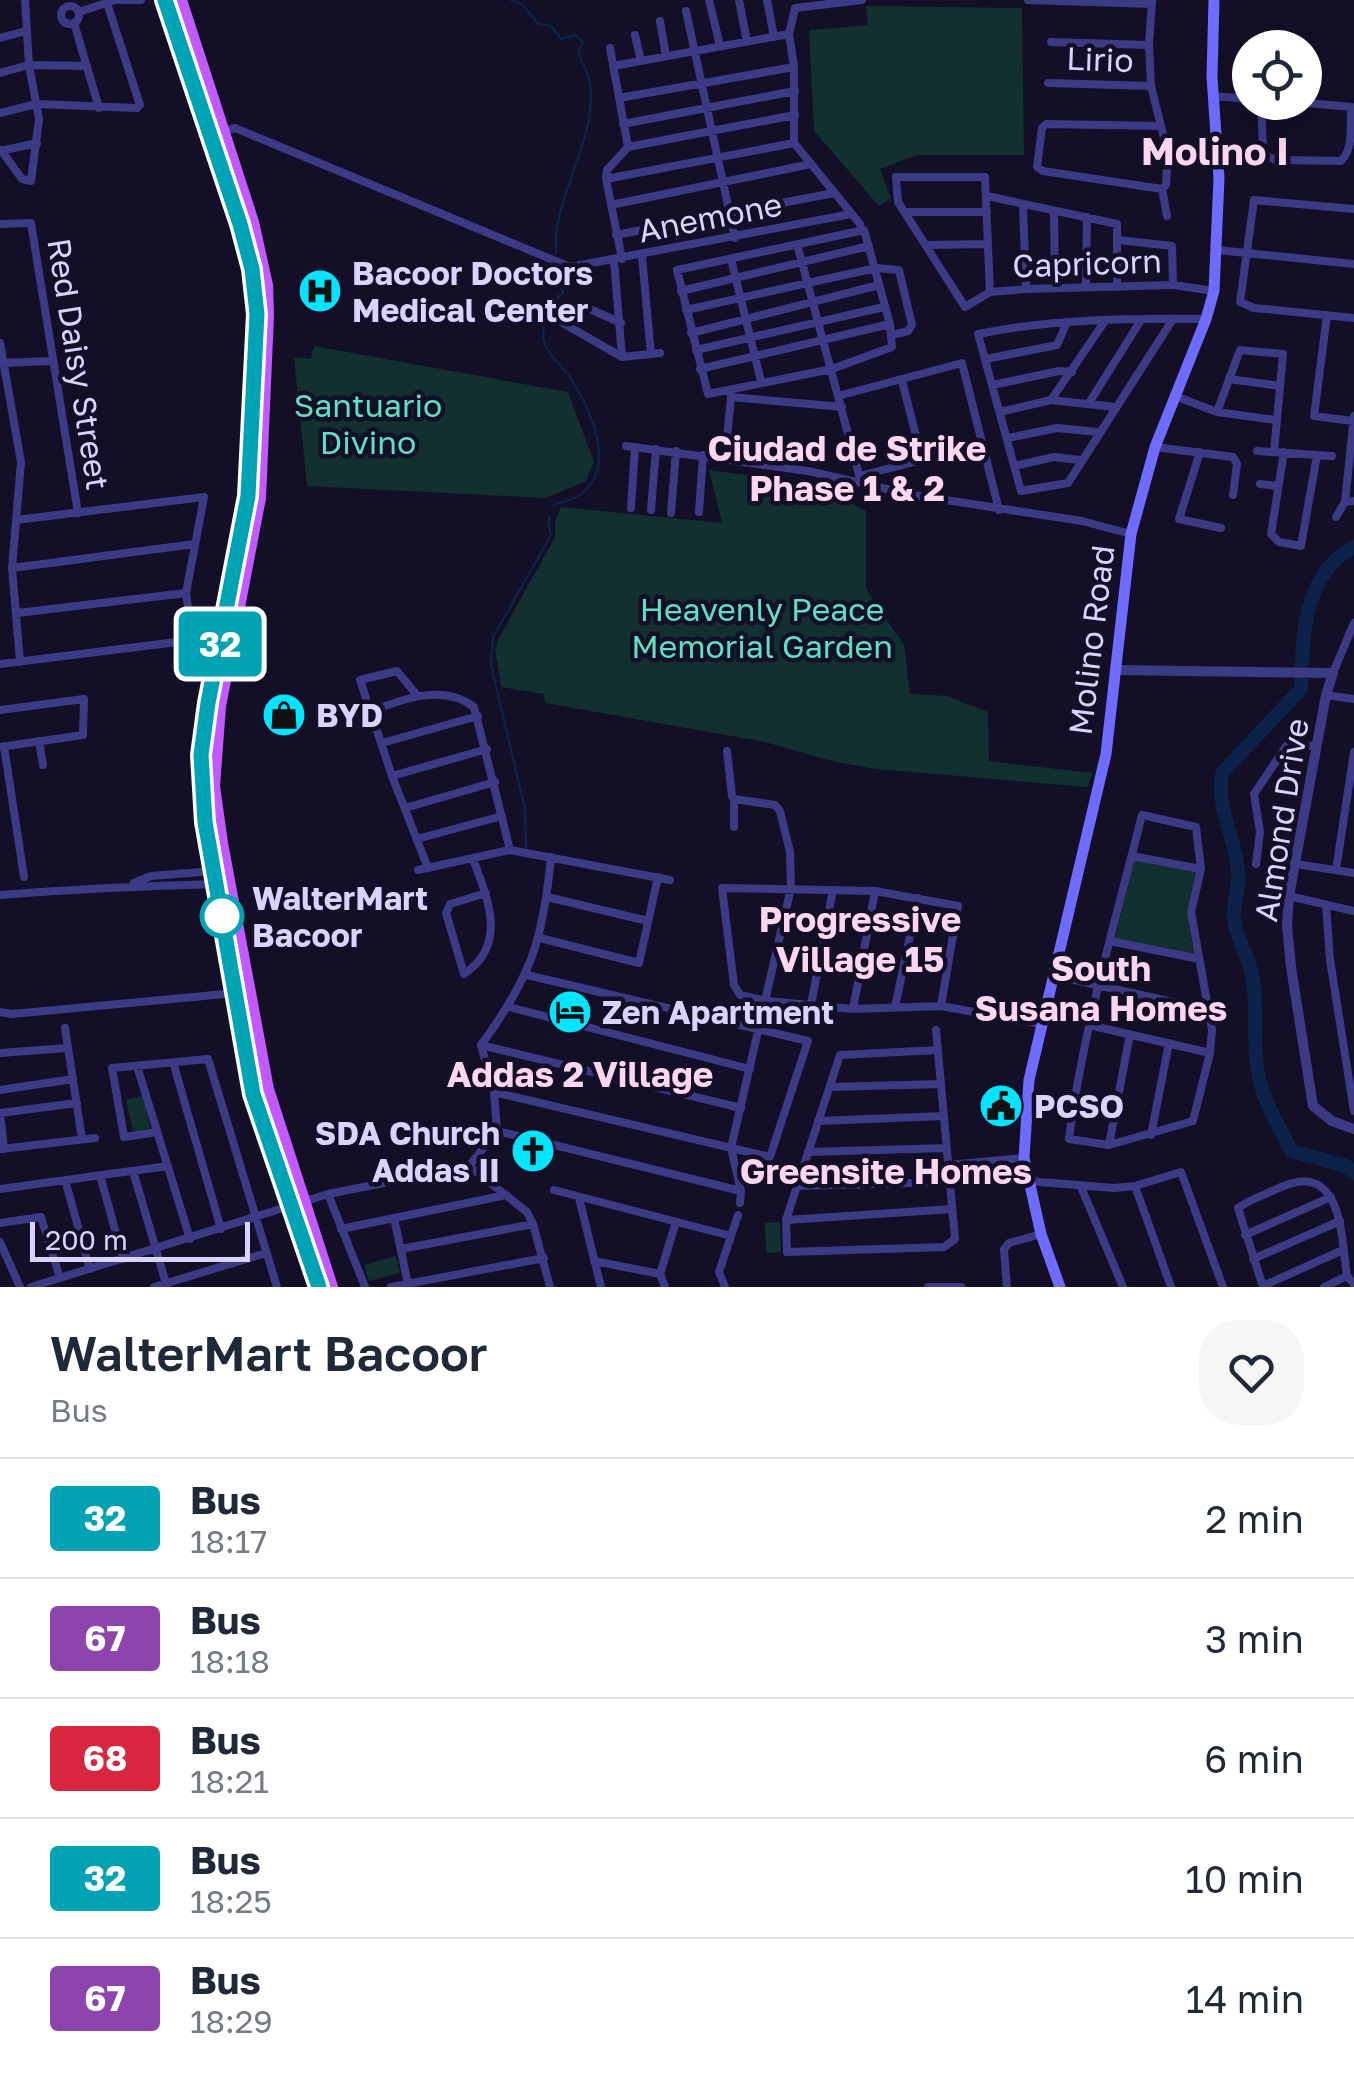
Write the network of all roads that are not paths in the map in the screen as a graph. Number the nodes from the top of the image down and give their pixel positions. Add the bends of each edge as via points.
1 (25, 0) edge
2 (142, 0) edge
3 (166, 0) edge
4 (181, 0) edge
5 (709, 0) edge
6 (739, 0) edge
7 (767, 0) edge
8 (862, 0) edge
9 (1028, 0) edge
10 (1214, 0) edge
11 (112, 1) edge
12 (1066, 1) edge
13 (1110, 1) edge
14 (820, 2) edge
15 (1152, 2) edge
16 (66, 3) edge
17 (794, 4) edge
18 (686, 11) dead end
19 (79, 12) junction
20 (660, 21) dead end
21 (74, 24) junction
22 (26, 32) junction
23 (789, 34) junction
24 (635, 35) dead end
25 (774, 36) junction
26 (0, 38) edge
27 (747, 42) junction
28 (1051, 42) dead end
29 (1148, 45) junction
30 (720, 46) junction
31 (610, 48) dead end
32 (694, 51) junction
33 (666, 56) junction
34 (640, 61) junction
35 (29, 65) junction
36 (87, 66) junction
37 (613, 66) junction
38 (794, 68) junction
39 (0, 73) edge
40 (1048, 83) dead end
41 (702, 84) junction
42 (1151, 86) junction
43 (794, 91) junction
44 (1213, 96) junction
45 (619, 98) junction
46 (1232, 98) edge
47 (36, 104) junction
48 (1322, 104) edge
49 (1352, 107) edge
50 (99, 108) junction
51 (707, 108) junction
52 (0, 114) edge
53 (795, 116) junction
54 (1261, 120) edge
55 (623, 124) junction
56 (1161, 126) junction
57 (711, 131) junction
58 (217, 132) junction
59 (36, 143) junction
60 (794, 143) junction
61 (628, 147) junction
62 (1, 150) edge
63 (718, 157) junction
64 (811, 164) junction
65 (606, 179) junction
66 (724, 182) junction
67 (1162, 189) junction
68 (834, 193) junction
69 (987, 196) junction
70 (611, 204) junction
71 (1024, 205) junction
72 (1354, 209) edge
73 (1054, 211) junction
74 (905, 212) junction
75 (987, 212) junction
76 (730, 213) junction
77 (851, 214) junction
78 (1168, 216) dead end
79 (1087, 217) junction
80 (0, 224) edge
81 (860, 224) dead end
82 (616, 235) junction
83 (735, 238) junction
84 (1118, 240) junction
85 (797, 244) junction
86 (987, 244) junction
87 (927, 245) junction
88 (869, 246) junction
89 (1217, 250) junction
90 (1245, 252) junction
91 (642, 256) junction
92 (731, 259) junction
93 (618, 260) junction
94 (802, 262) junction
95 (1354, 264) edge
96 (876, 268) junction
97 (736, 278) junction
98 (808, 284) junction
99 (1173, 285) junction
100 (880, 286) junction
101 (1086, 287) junction
102 (1118, 287) junction
103 (1056, 288) junction
104 (1026, 289) junction
105 (1214, 290) junction
106 (682, 292) junction
107 (990, 292) junction
108 (740, 298) junction
109 (813, 303) junction
110 (581, 305) dead end
111 (884, 307) junction
112 (686, 310) junction
113 (1326, 315) junction
114 (1354, 318) edge
115 (746, 319) junction
116 (1173, 319) junction
117 (1206, 319) junction
118 (1141, 320) junction
119 (1106, 321) junction
120 (561, 322) dead end
121 (819, 322) junction
122 (1067, 322) junction
123 (620, 323) junction
124 (890, 324) junction
125 (691, 333) junction
126 (892, 335) junction
127 (751, 338) junction
128 (0, 342) edge
129 (824, 342) junction
130 (696, 350) junction
131 (622, 357) junction
132 (755, 357) junction
133 (986, 360) junction
134 (53, 361) junction
135 (2, 363) edge
136 (700, 368) junction
137 (832, 369) junction
138 (1072, 372) junction
139 (902, 380) junction
140 (1229, 380) junction
141 (761, 381) junction
142 (993, 386) junction
143 (1280, 386) junction
144 (838, 396) junction
145 (1175, 396) junction
146 (1051, 400) junction
147 (1090, 403) junction
148 (842, 407) junction
149 (1115, 407) junction
150 (1000, 412) junction
151 (1217, 412) junction
152 (1354, 418) edge
153 (1276, 420) junction
154 (1098, 432) junction
155 (1008, 438) junction
156 (982, 444) junction
157 (1154, 447) junction
158 (656, 449) junction
159 (676, 451) junction
160 (1258, 451) dead end
161 (1200, 452) junction
162 (1279, 452) junction
163 (704, 455) junction
164 (1317, 455) junction
165 (1332, 456) dead end
166 (922, 459) junction
167 (726, 460) junction
168 (1080, 460) junction
169 (1014, 466) junction
170 (861, 479) junction
171 (1260, 484) dead end
172 (1278, 486) junction
173 (1232, 496) dead end
174 (1350, 501) edge
175 (631, 508) dead end
176 (652, 510) dead end
177 (999, 510) junction
178 (78, 512) junction
179 (699, 512) dead end
180 (670, 513) dead end
181 (1272, 517) junction
182 (1258, 518) dead end
183 (1336, 518) dead end
184 (16, 520) junction
185 (1221, 528) dead end
186 (1131, 534) junction
187 (195, 544) junction
188 (12, 568) junction
189 (186, 593) junction
190 (16, 614) junction
191 (1354, 623) edge
192 (228, 639) junction
193 (192, 640) junction
194 (1342, 656) junction
195 (1354, 658) edge
196 (20, 662) junction
197 (0, 664) edge
198 (1116, 670) junction
199 (1333, 674) junction
200 (416, 694) junction
201 (1326, 694) junction
202 (1354, 699) edge
203 (0, 710) edge
204 (370, 712) junction
205 (478, 716) junction
206 (39, 742) junction
207 (382, 743) junction
208 (1317, 746) junction
209 (2, 747) edge
210 (487, 750) junction
211 (728, 751) dead end
212 (1354, 752) edge
213 (43, 765) dead end
214 (392, 776) junction
215 (495, 782) junction
216 (734, 799) junction
217 (405, 808) junction
218 (502, 816) junction
219 (734, 827) dead end
220 (1288, 834) dead end
221 (1302, 836) junction
222 (417, 839) junction
223 (510, 850) junction
224 (1132, 856) junction
225 (551, 858) junction
226 (473, 859) junction
227 (1256, 864) dead end
228 (1296, 864) junction
229 (428, 868) junction
230 (418, 870) dead end
231 (1202, 870) junction
232 (1336, 870) junction
233 (1354, 873) edge
234 (165, 875) junction
235 (24, 876) dead end
236 (215, 877) junction
237 (658, 877) junction
238 (670, 880) dead end
239 (130, 885) junction
240 (166, 886) junction
241 (791, 888) junction
242 (833, 890) junction
243 (875, 891) junction
244 (486, 894) junction
245 (0, 895) edge
246 (1289, 896) junction
247 (548, 897) junction
248 (918, 898) junction
249 (1326, 905) junction
250 (1354, 910) edge
251 (648, 921) junction
252 (540, 938) junction
253 (1110, 941) junction
254 (1200, 959) junction
255 (527, 975) junction
256 (1052, 975) junction
257 (1098, 985) junction
258 (236, 993) junction
259 (766, 1001) junction
260 (811, 1005) junction
261 (941, 1006) junction
262 (509, 1007) junction
263 (896, 1007) junction
264 (853, 1008) junction
265 (1208, 1010) junction
266 (0, 1012) edge
267 (1041, 1024) junction
268 (1089, 1025) junction
269 (65, 1028) dead end
270 (760, 1030) junction
271 (936, 1030) dead end
272 (1130, 1034) junction
273 (1170, 1043) junction
274 (481, 1045) junction
275 (67, 1048) junction
276 (938, 1050) junction
277 (0, 1052) edge
278 (1210, 1053) junction
279 (173, 1062) junction
280 (137, 1066) junction
281 (750, 1070) junction
282 (73, 1079) junction
283 (941, 1084) junction
284 (830, 1087) junction
285 (0, 1090) edge
286 (494, 1092) junction
287 (1354, 1096) edge
288 (77, 1103) junction
289 (742, 1108) junction
290 (1354, 1110) edge
291 (944, 1116) junction
292 (818, 1120) junction
293 (1354, 1128) edge
294 (497, 1131) junction
295 (157, 1132) junction
296 (1152, 1135) junction
297 (96, 1138) dead end
298 (82, 1139) junction
299 (1109, 1145) junction
300 (731, 1148) junction
301 (947, 1148) junction
302 (2, 1149) edge
303 (808, 1152) junction
304 (1024, 1158) junction
305 (948, 1165) junction
306 (168, 1166) junction
307 (470, 1166) junction
308 (132, 1171) junction
309 (100, 1175) junction
310 (65, 1180) junction
311 (1028, 1181) junction
312 (950, 1182) junction
313 (797, 1186) junction
314 (1135, 1186) junction
315 (1081, 1187) junction
316 (0, 1189) edge
317 (554, 1190) dead end
318 (741, 1191) junction
319 (328, 1194) junction
320 (506, 1195) junction
321 (1331, 1197) junction
322 (579, 1198) junction
323 (740, 1203) dead end
324 (297, 1204) junction
325 (952, 1210) junction
326 (738, 1215) dead end
327 (394, 1218) junction
328 (255, 1219) junction
329 (786, 1220) junction
330 (1340, 1221) junction
331 (676, 1222) junction
332 (0, 1223) edge
333 (534, 1224) junction
334 (222, 1229) junction
335 (341, 1229) junction
336 (1040, 1234) junction
337 (1245, 1235) junction
338 (731, 1236) junction
339 (190, 1239) junction
340 (0, 1242) edge
341 (156, 1249) junction
342 (401, 1249) junction
343 (1343, 1250) junction
344 (266, 1253) junction
345 (544, 1258) junction
346 (123, 1259) junction
347 (1253, 1259) junction
348 (594, 1261) junction
349 (90, 1269) junction
350 (660, 1274) junction
351 (60, 1278) junction
352 (1351, 1280) edge
353 (408, 1284) junction
354 (167, 1285) edge
355 (276, 1285) edge
356 (1263, 1286) edge
357 (20, 1287) edge
358 (31, 1287) edge
359 (154, 1287) edge
360 (262, 1287) edge
361 (319, 1287) edge
362 (332, 1287) edge
363 (365, 1287) edge
364 (391, 1287) edge
365 (550, 1287) edge
366 (601, 1287) edge
367 (665, 1287) edge
368 (725, 1287) edge
369 (928, 1287) edge
370 (960, 1287) edge
371 (1008, 1287) edge
372 (1060, 1287) edge
373 (1122, 1287) edge
374 (1171, 1287) edge
375 (1223, 1287) edge
376 (1324, 1287) edge

1 - 22 street
2 - 11 street
3 - 58 main road
4 - 58 main road
5 - 30 street
6 - 27 street
7 - 25 street
8 - 14 street
9 - 12 street
10 - 44 main road, Molino Road
11 - 19 street
11 - 50 street via 141,101 137,108
12 - 13 street
13 - 15 street
14 - 17 street
15 - 29 street
16 - 19 street
16 - 21 street via 62,18
17 - 23 street
18 - 32 street
19 - 21 street
20 - 33 street
21 - 36 street
22 - 26 street
22 - 35 street
23 - 25 street
23 - 38 street
24 - 34 street
25 - 27 street
27 - 30 street
28 - 29 street, Lirio
29 - 42 street
30 - 32 street
31 - 37 street
32 - 33 street
32 - 41 street
33 - 34 street
34 - 37 street
35 - 36 street
35 - 39 street
35 - 47 street
36 - 50 street
37 - 45 street
38 - 41 street
38 - 43 street
40 - 42 street, Lirio
41 - 45 street
41 - 51 street
42 - 56 street
43 - 51 street
43 - 53 street
44 - 46 street
44 - 89 main road, Molino Road
45 - 55 street
47 - 50 street
47 - 52 street
47 - 59 street
48 - 49 street
49 - 54 street via 1350,142 1341,161 1276,160 1263,150
51 - 55 street
51 - 57 street
53 - 57 street
53 - 60 street
55 - 61 street
56 - 67 street via 1168,154
56 - 67 street via 1046,124 1037,167
57 - 61 street
57 - 63 street
58 - 93 street, Anemone via 236,128 562,264
58 - 192 main road via 253,222 268,315 260,498
59 - 62 street
59 - 62 street via 27,182
60 - 63 street
60 - 64 street
61 - 65 street
63 - 65 street
63 - 66 street
64 - 66 street
64 - 68 street
65 - 70 street
66 - 70 street
66 - 76 street
67 - 78 street
68 - 76 street
68 - 77 street
69 - 71 street
69 - 74 street via 985,177 896,177
69 - 75 street
70 - 82 street
71 - 73 street
71 - 104 street
72 - 90 street via 1254,200
73 - 79 street
73 - 103 street
74 - 75 street
74 - 87 street
75 - 86 street
76 - 82 street
76 - 83 street
77 - 81 street
77 - 83 street, Anemone
79 - 84 street via 1117,224
79 - 101 street
80 - 134 street, Red Daisy Street via 31,223
82 - 93 street
83 - 91 street, Anemone
84 - 99 street via 1172,246
84 - 102 street
85 - 88 street via 864,230
85 - 92 street
85 - 94 street
86 - 87 street
86 - 107 street
87 - 107 street, Capricorn via 965,307
88 - 94 street
88 - 96 street
89 - 90 street
89 - 105 main road, Molino Road
90 - 95 street
90 - 113 street via 1242,306
91 - 93 street, Anemone
91 - 131 street via 656,354
92 - 97 street
92 - 106 street via 676,270
93 - 123 street
94 - 97 street
94 - 98 street
96 - 98 street
96 - 100 street
96 - 126 street via 898,270 912,325
97 - 106 street
97 - 108 street
98 - 108 street
98 - 109 street
99 - 102 street, Capricorn
99 - 105 street, Capricorn
100 - 109 street
100 - 111 street
101 - 102 street, Capricorn
101 - 103 street, Capricorn
103 - 104 street, Capricorn
104 - 107 street, Capricorn
105 - 117 main road, Molino Road
106 - 112 street
108 - 112 street
108 - 115 street
109 - 115 street
109 - 121 street
110 - 123 street
111 - 121 street
111 - 124 street
112 - 125 street
113 - 114 street
113 - 152 street via 1314,416
115 - 125 street
115 - 127 street
116 - 117 street
116 - 118 street
116 - 149 street
117 - 145 main road, Molino Road
118 - 119 street
118 - 147 street
119 - 122 street
119 - 138 street
120 - 131 street
121 - 127 street
121 - 129 street
122 - 133 street via 1057,345
122 - 133 street via 978,334
123 - 131 street
124 - 126 street
124 - 129 street
125 - 130 street
126 - 137 street via 892,347
127 - 130 street
127 - 132 street
128 - 135 street
129 - 132 street
129 - 137 street
130 - 136 street
132 - 136 street
132 - 141 street
133 - 142 street
134 - 135 street
134 - 178 street, Red Daisy Street
135 - 184 street via 21,462
136 - 141 street via 708,394
137 - 141 street
137 - 144 street
138 - 142 street
138 - 146 street
139 - 144 street
139 - 156 street via 962,363
139 - 166 street
140 - 143 street
140 - 143 street via 1240,350 1256,350 1284,354
140 - 151 street
142 - 150 street
143 - 153 street
144 - 148 street
145 - 151 street
145 - 157 main road, Molino Road
146 - 147 street
146 - 150 street
147 - 149 street
148 - 167 street via 731,398
148 - 170 street
149 - 154 street
150 - 155 street
151 - 153 street
152 - 174 street
153 - 162 street
154 - 155 street via 1057,428
154 - 168 street
155 - 169 street
156 - 166 street
156 - 177 street
157 - 161 street
157 - 186 main road, Molino Road
158 - 159 street
158 - 175 street via 631,447
158 - 176 street
159 - 163 street
159 - 180 street
160 - 162 street
161 - 173 street via 1233,457
161 - 185 street via 1179,519
162 - 164 street
162 - 172 street
163 - 167 street
163 - 179 street
164 - 165 street
164 - 181 street via 1301,546 1279,542 1271,534
166 - 170 street
167 - 170 street
168 - 169 street via 1054,457
168 - 169 street via 1068,482 1021,492
170 - 177 street
171 - 172 street
172 - 181 street
174 - 183 street
177 - 186 street via 1082,520
178 - 184 street
178 - 187 street via 204,497
181 - 182 street
184 - 188 street
186 - 198 main road, Molino Road
187 - 188 street
187 - 189 street
188 - 190 street
189 - 190 street
189 - 193 street
190 - 196 street
191 - 194 street
192 - 193 street
192 - 236 main road via 201,755
192 - 324 main road via 215,742 218,820 268,1089
193 - 196 street
194 - 195 street
194 - 199 street
196 - 197 street
198 - 199 street
198 - 256 main road, Molino Road via 1106,754
199 - 201 street, Almond Drive
200 - 204 street
200 - 204 street via 396,671 360,680
200 - 205 street via 464,700
201 - 202 street
201 - 208 street, Almond Drive
203 - 206 street via 88,698 83,735
204 - 207 street
205 - 207 street
205 - 210 street
206 - 209 street
206 - 213 street
207 - 214 street
208 - 221 street, Almond Drive
208 - 227 street via 1288,745 1254,794
209 - 235 street
210 - 214 street
210 - 215 street
211 - 216 street
212 - 232 street
214 - 217 street
215 - 217 street
215 - 218 street
216 - 219 street
216 - 241 street via 780,810
217 - 222 street
218 - 222 street
218 - 223 street
220 - 221 street
221 - 228 street, Almond Drive
222 - 229 street
223 - 225 street
223 - 226 street
224 - 231 street
224 - 231 street via 1142,816 1196,827
224 - 253 street
225 - 237 street
225 - 247 street
226 - 229 street
226 - 244 street
228 - 232 street
228 - 246 street, Almond Drive
229 - 230 street
231 - 254 street via 1190,912
232 - 233 street
234 - 236 street
234 - 239 street
234 - 240 street
236 - 240 street
236 - 258 main road
237 - 238 street
237 - 251 street
239 - 240 street
239 - 245 street
241 - 242 street
241 - 259 street
241 - 259 street via 722,888 734,985 740,995
242 - 243 street
242 - 260 street
243 - 248 street
243 - 264 street
244 - 244 street via 450,904 446,913 464,974 479,964 493,931
246 - 249 street
246 - 293 street, Almond Drive via 1291,966 1313,1106
247 - 251 street
247 - 252 street
248 - 261 street via 958,906
248 - 263 street
249 - 250 street
249 - 287 street
251 - 252 street via 638,963
252 - 255 street
253 - 254 street
253 - 257 street
254 - 265 street
255 - 262 street
255 - 270 street
256 - 257 street
256 - 267 main road, Molino Road
257 - 265 street
257 - 268 street
258 - 266 street
258 - 324 main road via 253,1094
259 - 260 street
259 - 270 street
260 - 264 street
261 - 263 street
261 - 267 street
262 - 274 street
262 - 281 street
263 - 264 street
265 - 278 street
267 - 304 main road, Molino Road
268 - 272 street
268 - 299 street via 1068,1139
269 - 275 street
270 - 281 street
270 - 300 street via 808,1041 770,1157
271 - 276 street
272 - 273 street
272 - 299 street
273 - 278 street
273 - 296 street
274 - 286 street
274 - 289 street
275 - 277 street
275 - 282 street
276 - 283 street
276 - 284 street via 840,1055
278 - 296 street via 1194,1121
279 - 280 street
279 - 328 street via 208,1059
279 - 334 street
280 - 295 street
280 - 295 street via 112,1068 124,1137
281 - 289 street
282 - 285 street
282 - 288 street
283 - 284 street
283 - 291 street
284 - 292 street
286 - 294 street
286 - 300 street
287 - 290 street
288 - 298 street
288 - 302 street via 0,1113
289 - 300 street
291 - 292 street
291 - 301 street
292 - 303 street
294 - 307 street
294 - 318 street
295 - 306 street
296 - 299 street
297 - 298 street
298 - 302 street
300 - 318 street
301 - 303 street
301 - 305 street
303 - 313 street
304 - 305 street
304 - 311 main road, Molino Road
305 - 312 street
306 - 308 street
306 - 339 street
307 - 319 street
307 - 320 street
308 - 309 street
308 - 341 street
309 - 310 street
309 - 346 street
310 - 316 street
310 - 349 street
311 - 315 street
311 - 336 main road, Molino Road
312 - 313 street
312 - 325 street
313 - 329 street
314 - 315 street
314 - 374 street
314 - 375 street via 1181,1172
315 - 373 street
317 - 322 street
318 - 323 street
319 - 324 street
319 - 335 street
320 - 327 street
320 - 333 street
321 - 330 street
321 - 337 street
321 - 337 street via 1312,1183 1291,1183 1238,1208
322 - 331 street
322 - 348 street
324 - 328 street
324 - 361 main road
324 - 362 main road
325 - 329 street
325 - 329 street via 955,1238 944,1247 787,1252
326 - 338 street
327 - 335 street
327 - 342 street
328 - 334 street
328 - 344 street
330 - 343 street
330 - 347 street
331 - 338 street
331 - 350 street
332 - 351 street via 41,1217
333 - 342 street
333 - 345 street
334 - 339 street
335 - 363 street
336 - 371 street via 1004,1249
336 - 372 main road, Molino Road
337 - 347 street
338 - 368 street via 719,1272
339 - 341 street
340 - 357 street
341 - 346 street
341 - 354 street
342 - 353 street
343 - 352 street
343 - 356 street
344 - 354 street
344 - 355 street
345 - 353 street
345 - 365 street
346 - 349 street
347 - 356 street
348 - 350 street
348 - 366 street
349 - 351 street
350 - 367 street
351 - 358 street
352 - 376 street
353 - 364 street
354 - 359 street
355 - 360 street
369 - 370 street

